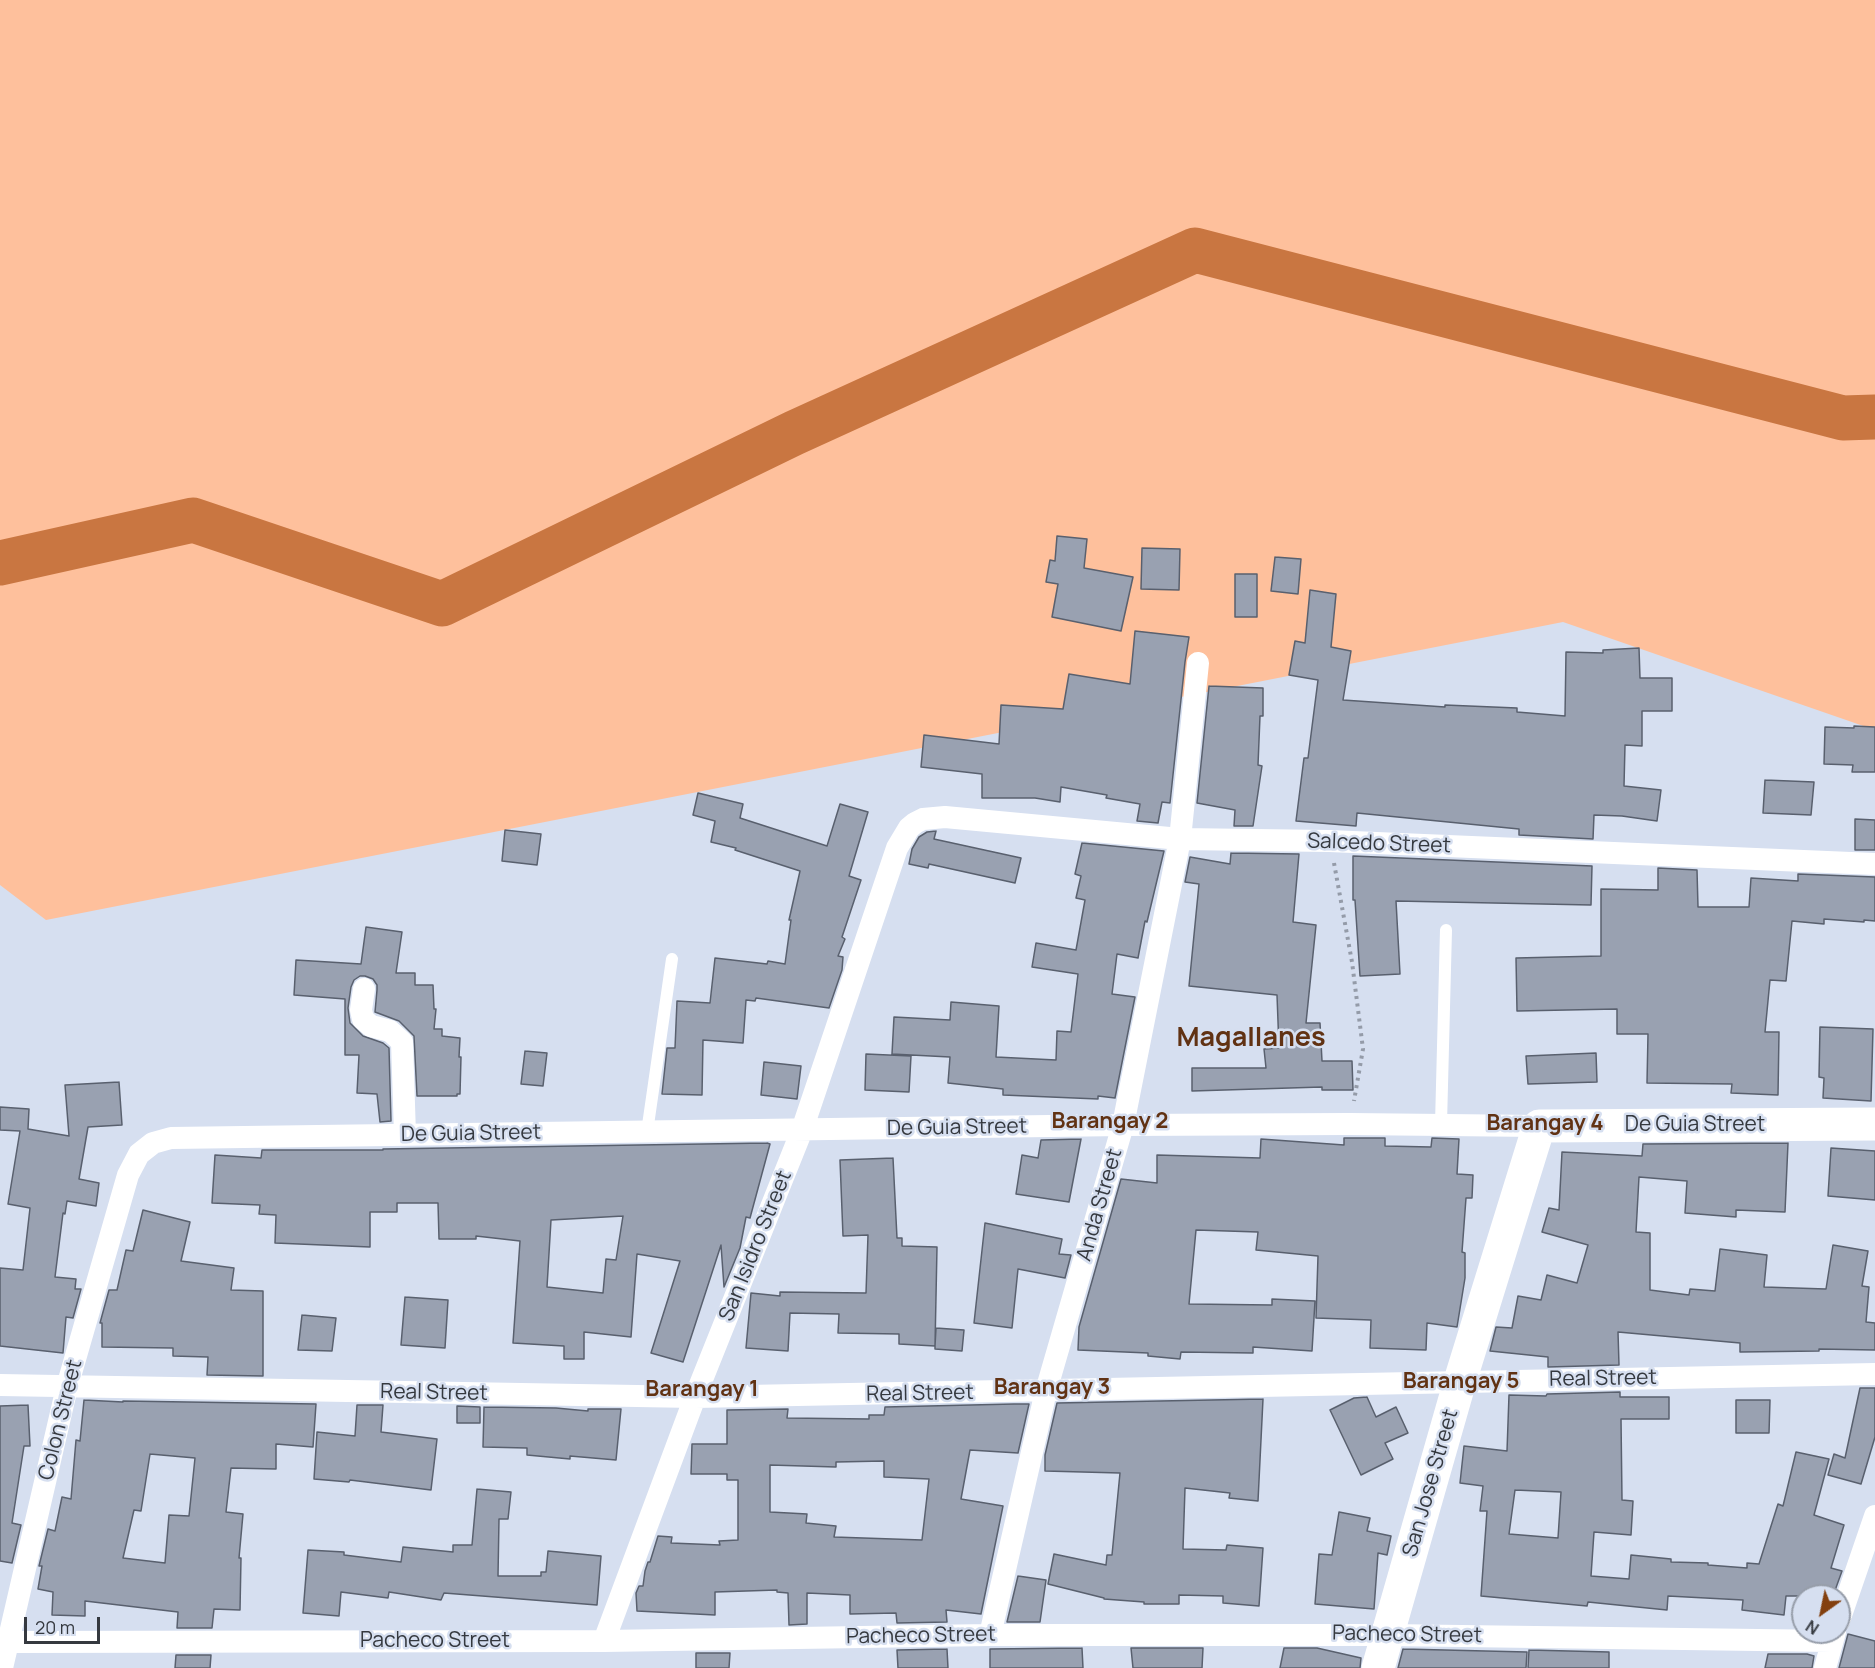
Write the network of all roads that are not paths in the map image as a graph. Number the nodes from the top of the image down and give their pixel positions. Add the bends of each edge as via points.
1 (1198, 663) dead end
2 (1180, 839) junction
3 (897, 848) joint
4 (1875, 864) edge
5 (1446, 930) dead end
6 (672, 959) dead end
7 (364, 989) dead end
8 (1441, 1124) junction
9 (1875, 1124) edge
10 (1123, 1125) junction
11 (1539, 1126) junction
12 (802, 1130) junction
13 (647, 1132) junction
14 (405, 1135) junction
15 (128, 1175) joint
16 (1875, 1374) edge
17 (1460, 1381) junction
18 (0, 1385) edge
19 (67, 1387) junction
20 (1046, 1392) junction
21 (695, 1397) junction
22 (1875, 1516) edge
23 (1851, 1587) edge
24 (8, 1628) edge
25 (1791, 1632) edge
26 (990, 1635) junction
27 (1388, 1635) junction
28 (604, 1641) junction
29 (1832, 1644) edge
30 (2, 1668) edge
31 (1378, 1668) edge
32 (1825, 1668) edge

1 - 2 street, Anda Street
2 - 3 street, Salcedo Street via 945,817 915,823
2 - 4 street, Salcedo Street via 1329,841
2 - 10 street, Anda Street
3 - 12 street, San Isidro Street
5 - 8 lane
6 - 13 lane
7 - 14 street via 363,1019 371,1026 390,1031 402,1042
8 - 10 street, De Guia Street
8 - 11 street, De Guia Street
9 - 11 main road, De Guia Street
10 - 12 street, De Guia Street
10 - 20 street, Anda Street
11 - 17 main road, San Jose Street
12 - 13 street, De Guia Street
12 - 21 street, San Isidro Street
13 - 14 street, De Guia Street
14 - 15 street, De Guia Street via 171,1138 153,1143 139,1154
15 - 19 street, Colon Street
16 - 17 street, Real Street
17 - 20 street, Real Street
17 - 27 main road, San Jose Street
18 - 19 street, Real Street
19 - 21 street, Real Street
19 - 24 street, Colon Street
20 - 21 street, Real Street
20 - 26 street, Anda Street
21 - 28 street, San Isidro Street
22 - 23 street
24 - 28 street, Pacheco Street
24 - 30 street, Colon Street
25 - 27 street, Pacheco Street
26 - 27 street, Pacheco Street
26 - 28 street, Pacheco Street
27 - 31 main road, San Jose Street
29 - 32 street

